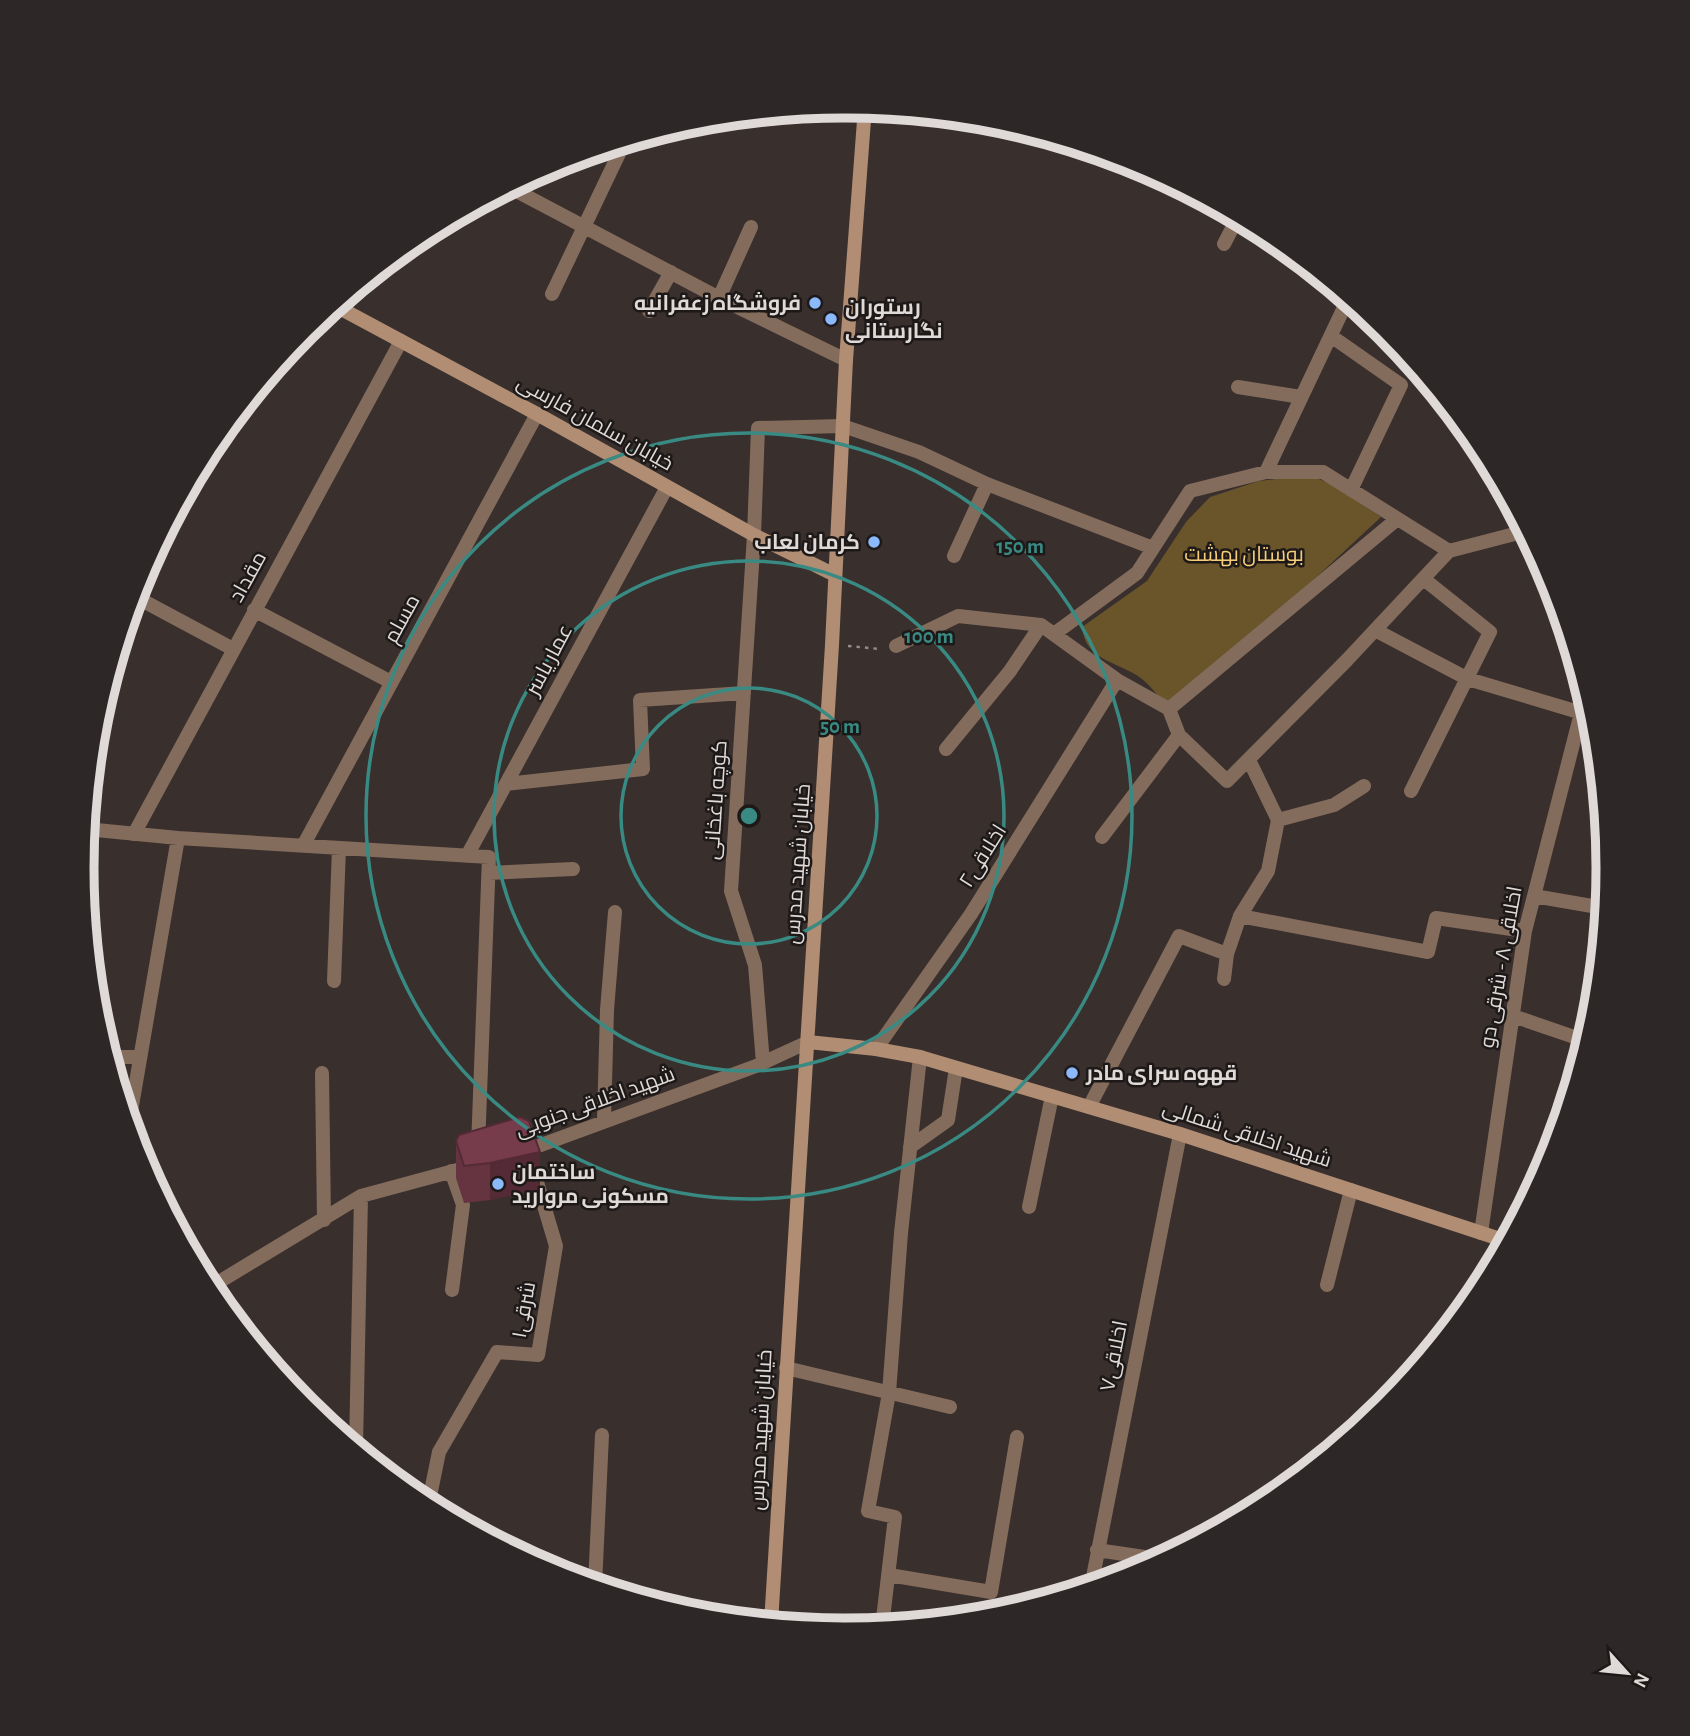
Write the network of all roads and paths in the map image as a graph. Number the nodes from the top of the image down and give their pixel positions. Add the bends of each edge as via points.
1 (864, 118) edge
2 (620, 152) edge
3 (519, 192) edge
4 (1234, 226) edge
5 (586, 227) junction
6 (751, 227) dead end
7 (1224, 244) dead end
8 (671, 272) junction
9 (552, 295) dead end
10 (719, 298) junction
11 (1344, 308) edge
12 (343, 310) edge
13 (649, 311) dead end
14 (1331, 336) junction
15 (401, 341) junction
16 (846, 360) junction
17 (1238, 387) dead end
18 (1301, 397) junction
19 (537, 414) junction
20 (843, 426) junction
21 (1266, 472) junction
22 (987, 484) junction
23 (667, 487) junction
24 (1351, 490) junction
25 (1396, 520) junction
26 (1517, 533) edge
27 (754, 535) junction
28 (1153, 548) junction
29 (1449, 551) junction
30 (954, 556) dead end
31 (835, 575) junction
32 (1425, 580) junction
33 (144, 601) edge
34 (254, 610) junction
35 (1041, 625) junction
36 (1375, 630) junction
37 (1054, 634) junction
38 (832, 645) junction
39 (897, 646) joint
40 (233, 649) junction
41 (1468, 679) junction
42 (1117, 680) junction
43 (391, 682) junction
44 (744, 693) junction
45 (1169, 709) junction
46 (1579, 712) edge
47 (1582, 728) edge
48 (1179, 735) junction
49 (946, 749) dead end
50 (1248, 760) junction
51 (506, 784) junction
52 (1364, 786) dead end
53 (1412, 791) dead end
54 (1278, 820) junction
55 (96, 829) edge
56 (134, 834) junction
57 (1102, 837) dead end
58 (178, 838) junction
59 (304, 844) junction
60 (339, 848) junction
61 (468, 854) junction
62 (573, 869) dead end
63 (489, 873) junction
64 (1534, 896) junction
65 (1591, 906) dead end
66 (615, 912) dead end
67 (1240, 916) junction
68 (1525, 931) junction
69 (1227, 954) junction
70 (1224, 979) dead end
71 (334, 981) dead end
72 (1513, 1016) junction
73 (1576, 1037) edge
74 (808, 1042) junction
75 (877, 1049) junction
76 (119, 1057) edge
77 (140, 1057) junction
78 (920, 1057) junction
79 (763, 1063) junction
80 (956, 1068) junction
81 (322, 1073) dead end
82 (1052, 1096) junction
83 (132, 1103) edge
84 (1089, 1107) junction
85 (604, 1120) junction
86 (1181, 1134) junction
87 (910, 1147) junction
88 (528, 1150) junction
89 (490, 1161) junction
90 (451, 1171) junction
91 (1351, 1190) junction
92 (361, 1196) junction
93 (1029, 1207) dead end
94 (324, 1220) junction
95 (1481, 1233) junction
96 (1498, 1238) edge
97 (219, 1282) edge
98 (1327, 1285) dead end
99 (452, 1290) dead end
100 (786, 1368) junction
101 (889, 1393) junction
102 (950, 1407) dead end
103 (602, 1435) dead end
104 (356, 1437) edge
105 (1017, 1437) dead end
106 (431, 1494) edge
107 (1097, 1550) junction
108 (1142, 1557) edge
109 (889, 1575) junction
110 (595, 1576) edge
111 (1093, 1576) edge
112 (771, 1614) edge
113 (883, 1617) edge

1 - 16 main road, خیابان شهید مدرس
2 - 5 street
3 - 5 street
4 - 7 street
5 - 8 street
5 - 9 street
6 - 10 street
8 - 10 street
8 - 13 street
10 - 16 street
11 - 14 street
12 - 15 main road, خیابان سلمان فارسی
14 - 18 street
14 - 24 street via 1401,385
15 - 19 main road, خیابان سلمان فارسی
15 - 34 street, مقداد
16 - 20 main road, خیابان شهید مدرس
17 - 18 street
18 - 21 street
19 - 23 main road, خیابان سلمان فارسی
19 - 43 street, مسلم
20 - 22 street via 919,452
20 - 27 street, کوچه باغخانی via 758,428
20 - 31 main road, خیابان شهید مدرس
21 - 24 street via 1323,472
21 - 28 street via 1190,491
22 - 28 street
22 - 30 street
23 - 27 main road, خیابان سلمان فارسی
23 - 51 street, عمار یاسر
24 - 25 street
25 - 29 street
25 - 45 street
26 - 29 street
27 - 31 main road, خیابان سلمان فارسی
27 - 44 street, کوچه باغخانی
28 - 37 street via 1137,573
29 - 32 street
31 - 38 main road, خیابان شهید مدرس
32 - 36 street
32 - 41 street via 1490,632
33 - 40 street
34 - 40 street, مقداد
34 - 43 street
35 - 37 street
35 - 39 street via 958,616
35 - 49 street
36 - 41 street
36 - 50 street
37 - 42 street
38 - 39 path via 884,650
38 - 74 main road, خیابان شهید مدرس
40 - 56 street, مقداد
41 - 46 street
41 - 53 street
42 - 45 street
42 - 75 street, اخلاقی۲ via 971,914
43 - 59 street, مسلم
44 - 51 street via 640,700 643,769
44 - 79 street, کوچه باغخانی via 731,891 755,965
45 - 48 street
47 - 64 street, اخلاقی ۸ - شرقی دو
48 - 50 street via 1227,781
48 - 57 street
50 - 54 street
51 - 61 street, عمار یاسر
52 - 54 street via 1334,805
54 - 67 street via 1268,871
55 - 56 street
56 - 58 street
58 - 59 street
58 - 77 street
59 - 60 street
60 - 61 street
60 - 71 street
61 - 63 street via 489,857
62 - 63 street
63 - 89 street
64 - 65 street
64 - 68 street, اخلاقی ۸ - شرقی دو
66 - 85 street
67 - 68 street via 1427,952 1436,918
67 - 69 street
68 - 72 street, اخلاقی ۸ - شرقی دو
69 - 70 street
69 - 84 street via 1179,936
72 - 73 street
72 - 95 street, اخلاقی ۸ - شرقی دو
74 - 75 main road, شهید اخلاقی شمالی
74 - 79 street, شهید اخلاقی جنوبی
74 - 100 main road, خیابان شهید مدرس
75 - 78 main road, شهید اخلاقی شمالی
76 - 77 street
77 - 83 street
78 - 80 main road, شهید اخلاقی شمالی
78 - 87 street
79 - 85 street, شهید اخلاقی جنوبی
80 - 82 main road, شهید اخلاقی شمالی
80 - 87 street via 948,1121
81 - 94 street
82 - 84 main road, شهید اخلاقی شمالی
82 - 93 street
84 - 86 main road, شهید اخلاقی شمالی
85 - 88 street, شهید اخلاقی جنوبی
86 - 91 main road, شهید اخلاقی شمالی
86 - 107 street, اخلاقی۷
87 - 101 street
88 - 89 street, شهید اخلاقی جنوبی
88 - 106 street, شرقی۱ via 556,1246 538,1355 497,1352 439,1452
89 - 90 street, شهید اخلاقی جنوبی
90 - 92 street, شهید اخلاقی جنوبی
90 - 99 street via 463,1205
91 - 95 main road, شهید اخلاقی شمالی
91 - 98 street
92 - 94 street, شهید اخلاقی جنوبی
92 - 104 street
94 - 97 street, شهید اخلاقی جنوبی
95 - 96 main road, شهید اخلاقی شمالی
100 - 101 street
100 - 112 main road, خیابان شهید مدرس
101 - 102 street
101 - 109 street via 868,1511 895,1517
103 - 110 street
105 - 109 street via 991,1592
107 - 108 street
107 - 111 street, اخلاقی۷
109 - 113 street

